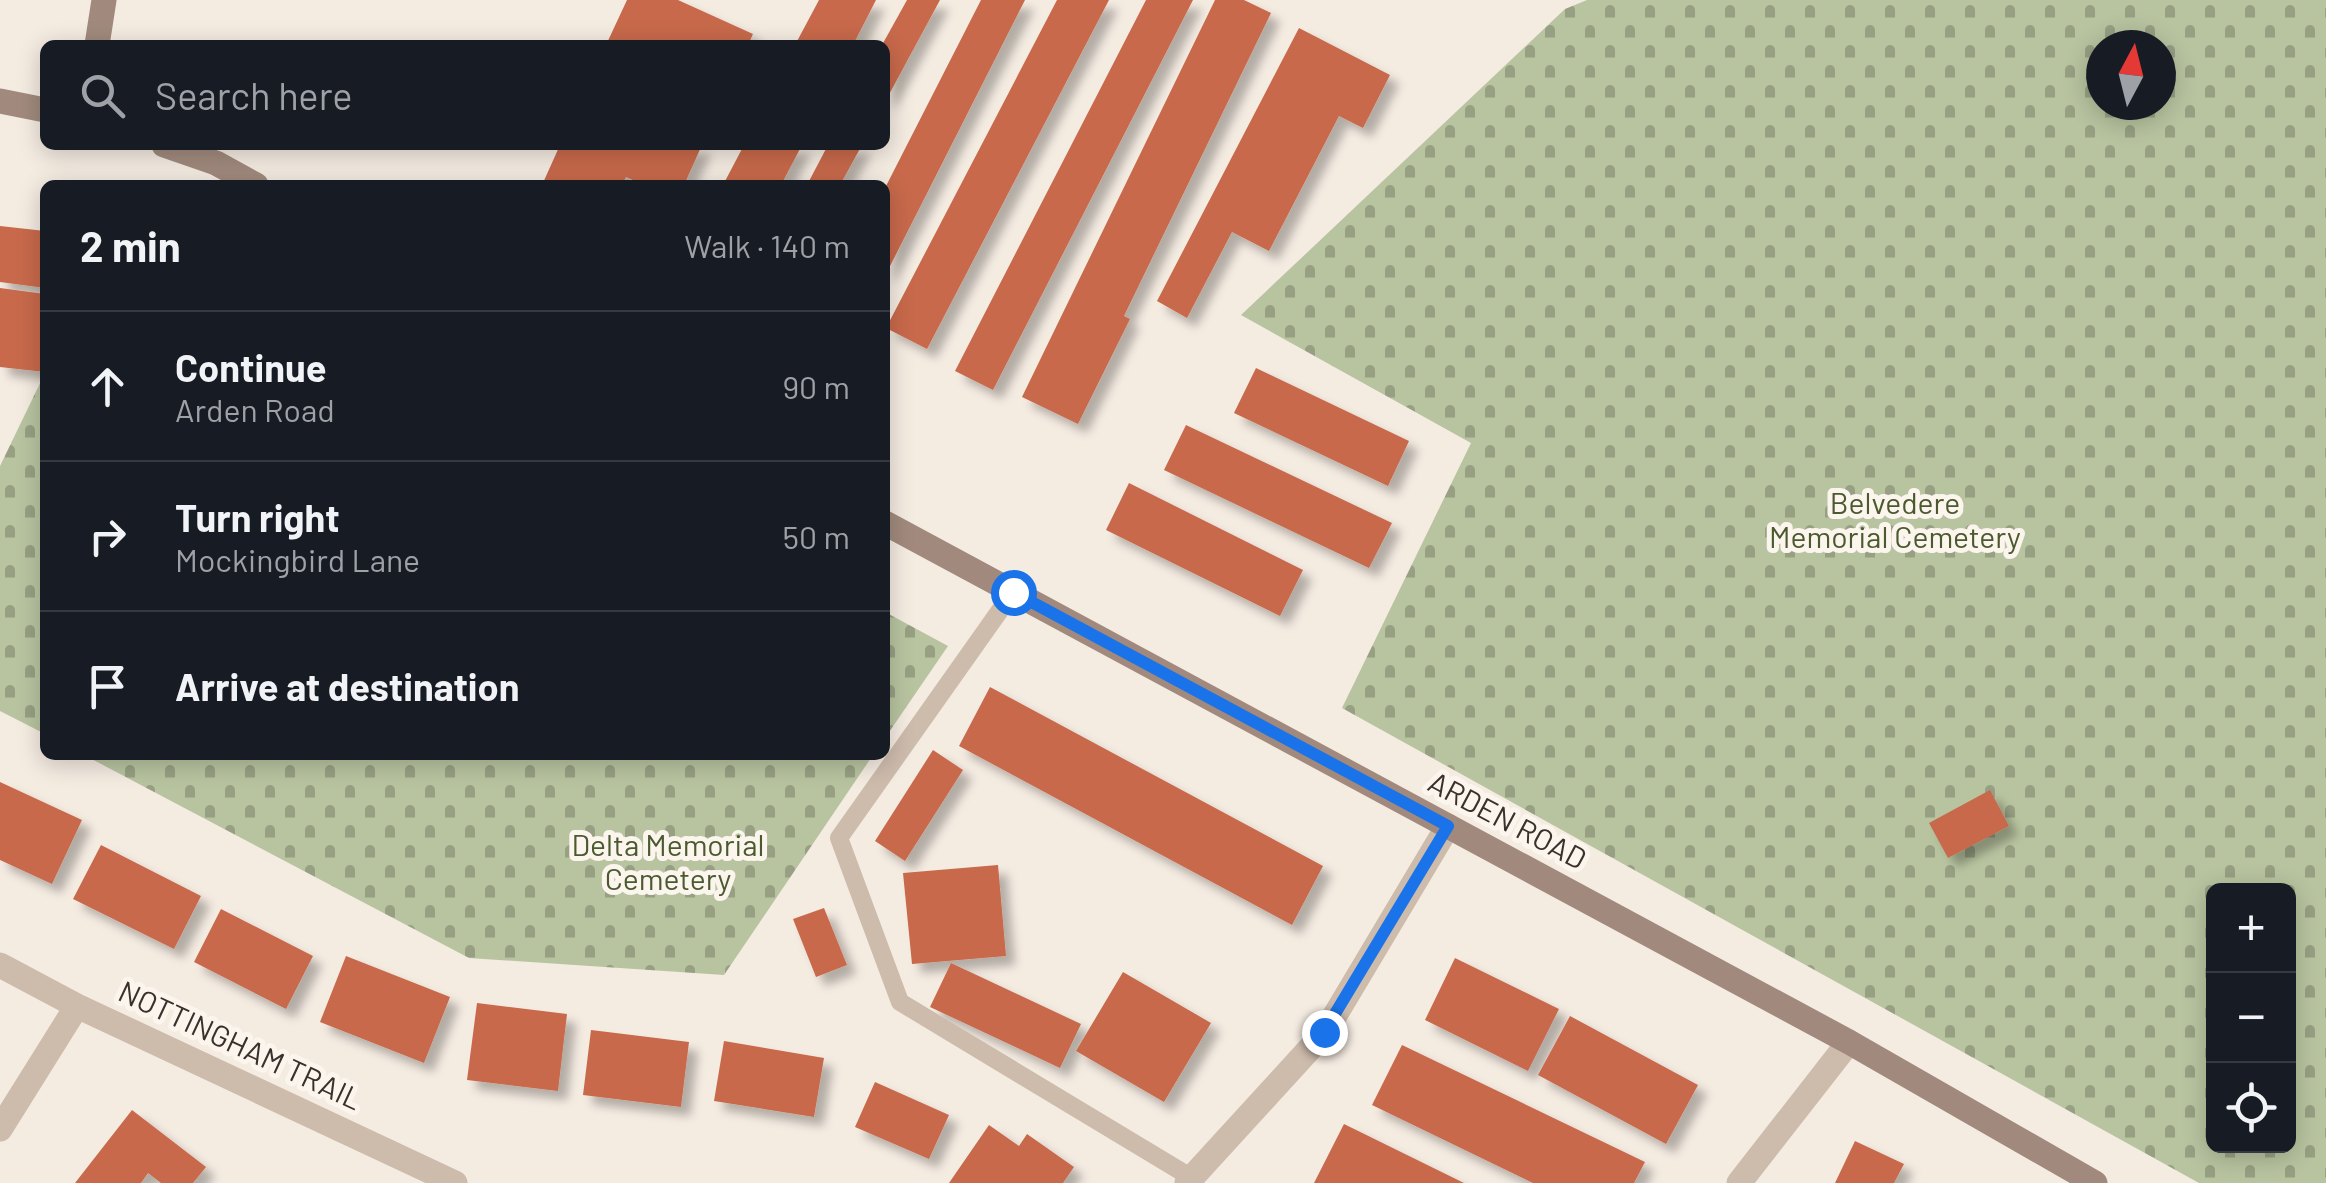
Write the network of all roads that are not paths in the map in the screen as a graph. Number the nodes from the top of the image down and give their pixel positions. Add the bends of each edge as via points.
1 (104, 0) edge
2 (99, 40) edge
3 (0, 101) edge
4 (40, 109) edge
5 (178, 150) edge
6 (247, 180) edge
7 (890, 526) edge
8 (1013, 592) junction
9 (1448, 826) junction
10 (0, 964) edge
11 (77, 1006) junction
12 (1849, 1042) junction
13 (0, 1129) edge
14 (1190, 1180) edge
15 (455, 1183) edge
16 (1738, 1183) edge
17 (2095, 1183) edge

1 - 2 main road
3 - 4 main road
5 - 6 main road
7 - 8 main road, ARDEN ROAD
8 - 9 main road, ARDEN ROAD
8 - 14 lane via 839,838 900,1002
9 - 12 main road, ARDEN ROAD
9 - 14 street via 1324,1032
10 - 11 street, NOTTINGHAM TRAIL
11 - 13 street
11 - 15 street, NOTTINGHAM TRAIL
12 - 16 street
12 - 17 main road, ARDEN ROAD

